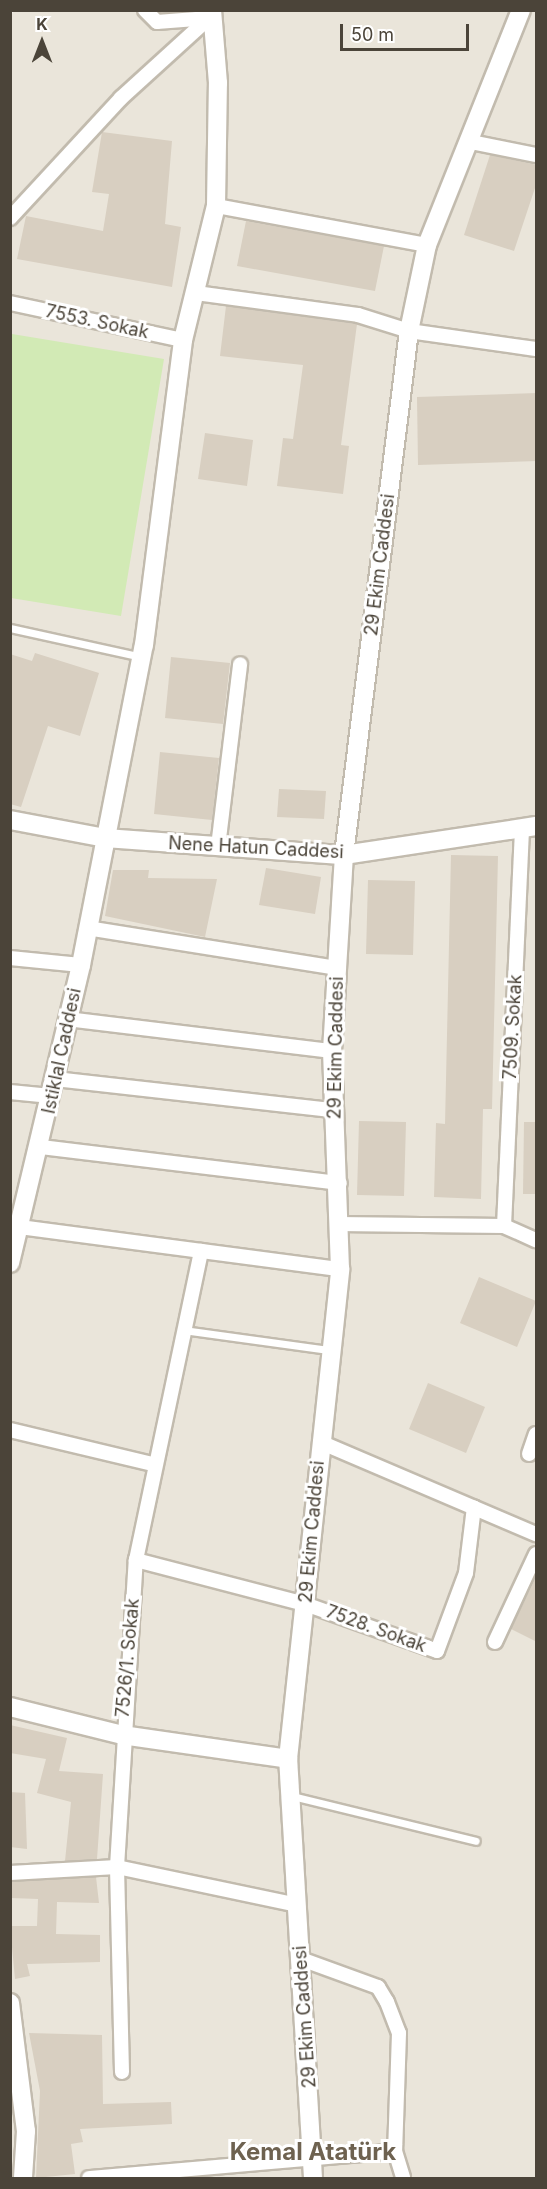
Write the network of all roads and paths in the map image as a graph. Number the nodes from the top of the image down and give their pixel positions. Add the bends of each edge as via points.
1 (145, 10) edge
2 (521, 10) edge
3 (210, 14) edge
4 (471, 142) junction
5 (537, 155) edge
6 (216, 206) junction
7 (10, 218) edge
8 (427, 245) junction
9 (196, 294) junction
10 (10, 303) edge
11 (409, 331) junction
12 (183, 340) junction
13 (537, 349) edge
14 (10, 628) edge
15 (142, 657) junction
16 (240, 664) dead end
17 (10, 820) edge
18 (529, 827) edge
19 (105, 838) junction
20 (218, 847) junction
21 (344, 855) junction
22 (87, 928) junction
23 (10, 958) edge
24 (81, 965) junction
25 (338, 968) junction
26 (66, 1019) junction
27 (333, 1051) junction
28 (53, 1088) junction
29 (10, 1092) edge
30 (333, 1110) junction
31 (41, 1147) junction
32 (340, 1183) junction
33 (338, 1224) junction
34 (504, 1226) junction
35 (17, 1227) edge
36 (537, 1240) edge
37 (201, 1251) junction
38 (10, 1263) edge
39 (340, 1269) junction
40 (183, 1330) junction
41 (330, 1350) junction
42 (10, 1430) edge
43 (537, 1434) edge
44 (320, 1442) junction
45 (529, 1454) dead end
46 (153, 1464) junction
47 (474, 1507) junction
48 (537, 1534) edge
49 (537, 1554) edge
50 (136, 1560) junction
51 (305, 1604) junction
52 (495, 1642) dead end
53 (10, 1707) edge
54 (122, 1735) junction
55 (288, 1759) junction
56 (290, 1795) junction
57 (476, 1841) dead end
58 (117, 1867) junction
59 (10, 1873) edge
60 (297, 1905) junction
61 (301, 1959) junction
62 (10, 2003) edge
63 (122, 2072) dead end
64 (395, 2151) junction
65 (314, 2154) junction
66 (23, 2178) edge
67 (89, 2178) edge
68 (313, 2178) edge
69 (403, 2178) edge

1 - 3 street via 158,22
2 - 4 street, 29 Ekim Caddesi
3 - 6 street, Istiklal Caddesi via 218,83
3 - 7 street via 120,98
4 - 5 street
4 - 8 street, 29 Ekim Caddesi
6 - 8 street
6 - 9 street, Istiklal Caddesi
8 - 11 street, 29 Ekim Caddesi
9 - 11 street via 358,315
9 - 12 street, Istiklal Caddesi
10 - 12 street, 7553. Sokak
11 - 13 street
11 - 21 street, 29 Ekim Caddesi
12 - 15 street, Istiklal Caddesi
14 - 15 lane
15 - 19 street, Istiklal Caddesi
16 - 20 street
17 - 19 street, Nene Hatun Caddesi
18 - 21 street, Nene Hatun Caddesi
18 - 34 street, 7509. Sokak
19 - 20 street, Nene Hatun Caddesi
19 - 22 street, Istiklal Caddesi
20 - 21 street, Nene Hatun Caddesi
21 - 25 street, 29 Ekim Caddesi
22 - 24 street, Istiklal Caddesi
22 - 25 street
23 - 24 street
24 - 26 street, Istiklal Caddesi
25 - 27 street, 29 Ekim Caddesi
26 - 27 street
26 - 28 street, Istiklal Caddesi
27 - 30 street, 29 Ekim Caddesi
28 - 29 street
28 - 30 street
28 - 31 street, Istiklal Caddesi
30 - 32 street, 29 Ekim Caddesi
31 - 32 street
31 - 35 street, Istiklal Caddesi
32 - 33 street, 29 Ekim Caddesi
33 - 34 street
33 - 39 street, 29 Ekim Caddesi
34 - 36 street
35 - 37 street
35 - 38 street, Istiklal Caddesi
37 - 39 street
37 - 40 street, 7526/1. Sokak
39 - 41 street, 29 Ekim Caddesi
40 - 41 lane
40 - 46 street, 7526/1. Sokak
41 - 44 street, 29 Ekim Caddesi
42 - 46 street
43 - 45 street
44 - 47 street
44 - 51 street, 29 Ekim Caddesi
46 - 50 street, 7526/1. Sokak
47 - 48 street
47 - 51 street, 7528. Sokak via 466,1573 437,1651
49 - 52 street
50 - 51 street, 7528. Sokak
50 - 54 street, 7526/1. Sokak
51 - 55 street, 29 Ekim Caddesi
53 - 54 street
54 - 55 street
54 - 58 street, 7526/1. Sokak
55 - 56 street, 29 Ekim Caddesi
56 - 57 lane
56 - 60 street, 29 Ekim Caddesi
58 - 59 street
58 - 60 street
58 - 63 street, 7526/1. Sokak
60 - 61 street, 29 Ekim Caddesi
61 - 64 street via 378,1987 387,2002 399,2033
61 - 65 street, 29 Ekim Caddesi
62 - 66 street via 26,2131
64 - 65 street
64 - 69 street
65 - 67 street
65 - 68 street, 29 Ekim Caddesi

